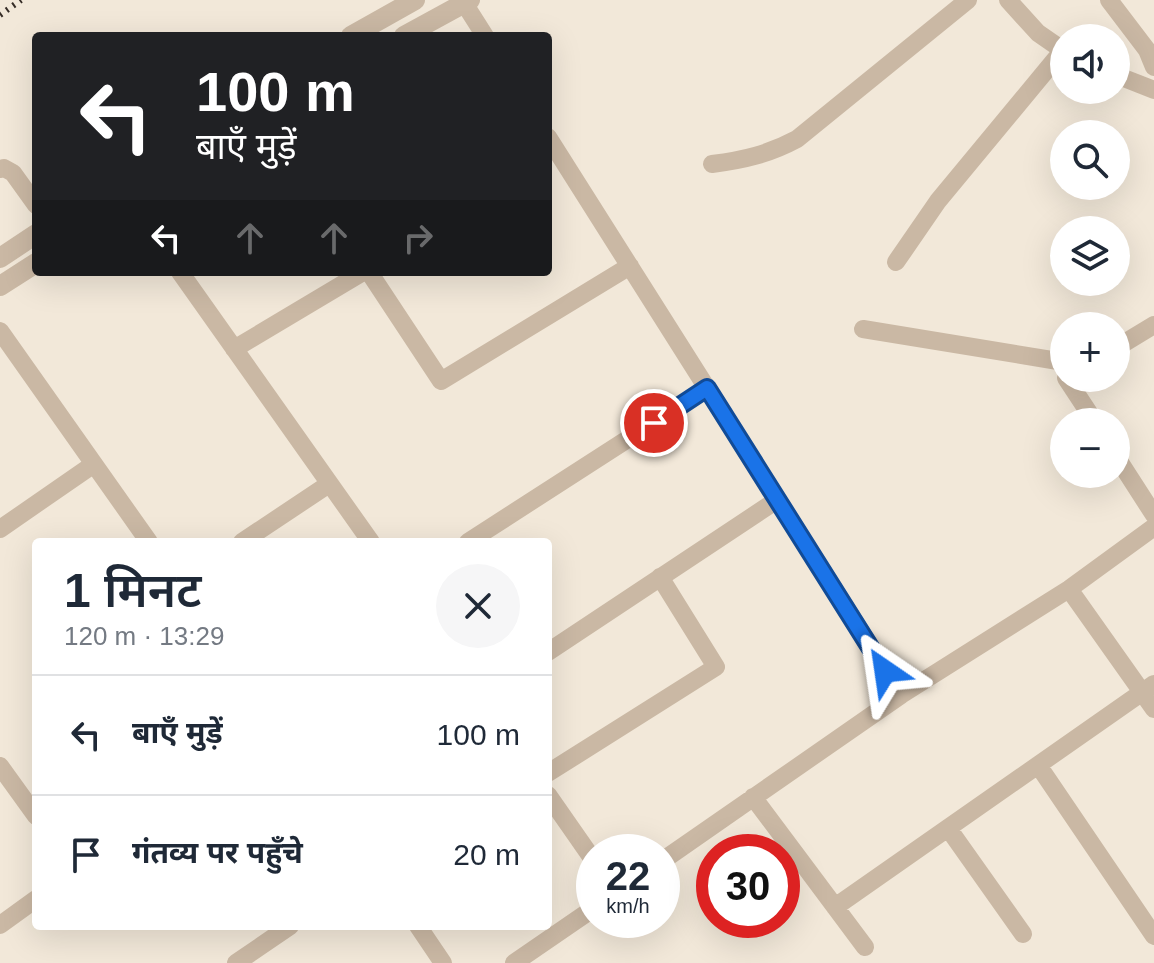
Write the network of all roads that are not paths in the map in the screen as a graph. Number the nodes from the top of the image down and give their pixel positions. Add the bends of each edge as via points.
1 (415, 0) edge
2 (968, 0) edge
3 (1008, 0) edge
4 (1109, 0) edge
5 (467, 2) edge
6 (358, 32) edge
7 (411, 32) edge
8 (483, 32) edge
9 (1050, 41) edge
10 (1154, 67) edge
11 (1050, 68) edge
12 (1130, 81) edge
13 (1154, 90) edge
14 (554, 159) edge
15 (712, 164) dead end
16 (0, 169) edge
17 (32, 199) edge
18 (32, 237) edge
19 (0, 258) edge
20 (896, 262) dead end
21 (32, 266) edge
22 (630, 266) junction
23 (183, 276) edge
24 (359, 276) edge
25 (369, 276) edge
26 (0, 286) edge
27 (863, 329) dead end
28 (1152, 330) edge
29 (0, 331) edge
30 (1130, 341) edge
31 (234, 349) junction
32 (1050, 366) edge
33 (707, 388) junction
34 (94, 464) junction
35 (1130, 478) edge
36 (329, 484) junction
37 (777, 500) junction
38 (1154, 515) edge
39 (1154, 527) edge
40 (0, 529) edge
41 (146, 538) edge
42 (248, 538) edge
43 (368, 538) edge
44 (474, 538) edge
45 (660, 577) junction
46 (1069, 589) junction
47 (552, 649) edge
48 (1148, 688) edge
49 (901, 695) junction
50 (1154, 709) edge
51 (1038, 765) junction
52 (0, 766) edge
53 (552, 770) edge
54 (753, 797) junction
55 (552, 801) edge
56 (32, 810) edge
57 (948, 828) junction
58 (576, 835) edge
59 (680, 848) edge
60 (32, 902) edge
61 (835, 907) junction
62 (576, 920) edge
63 (0, 925) edge
64 (284, 930) edge
65 (421, 930) edge
66 (1023, 934) dead end
67 (1154, 936) edge
68 (865, 947) dead end
69 (236, 963) edge
70 (443, 963) edge
71 (514, 963) edge

1 - 6 street
2 - 15 street via 797,139 749,159
3 - 9 street
4 - 10 street
5 - 7 street
5 - 8 street
11 - 20 street via 938,201
12 - 13 street
14 - 22 street
16 - 17 street via 13,173
18 - 19 street
21 - 26 street
22 - 25 street via 441,381
22 - 33 street
23 - 31 street
24 - 31 street
27 - 32 street
28 - 30 street
29 - 34 street
31 - 36 street
33 - 37 street
33 - 44 street
34 - 40 street
34 - 41 street
35 - 38 street
36 - 42 street
36 - 43 street
37 - 45 street
37 - 49 street
39 - 46 street
45 - 47 street
45 - 53 street via 716,667
46 - 48 street
46 - 49 street
48 - 50 street
48 - 51 street
49 - 54 street
51 - 57 street
51 - 67 street
52 - 56 street
54 - 59 street
54 - 61 street
55 - 58 street
57 - 61 street
57 - 66 street
60 - 63 street
61 - 68 street
62 - 71 street
64 - 69 street
65 - 70 street

